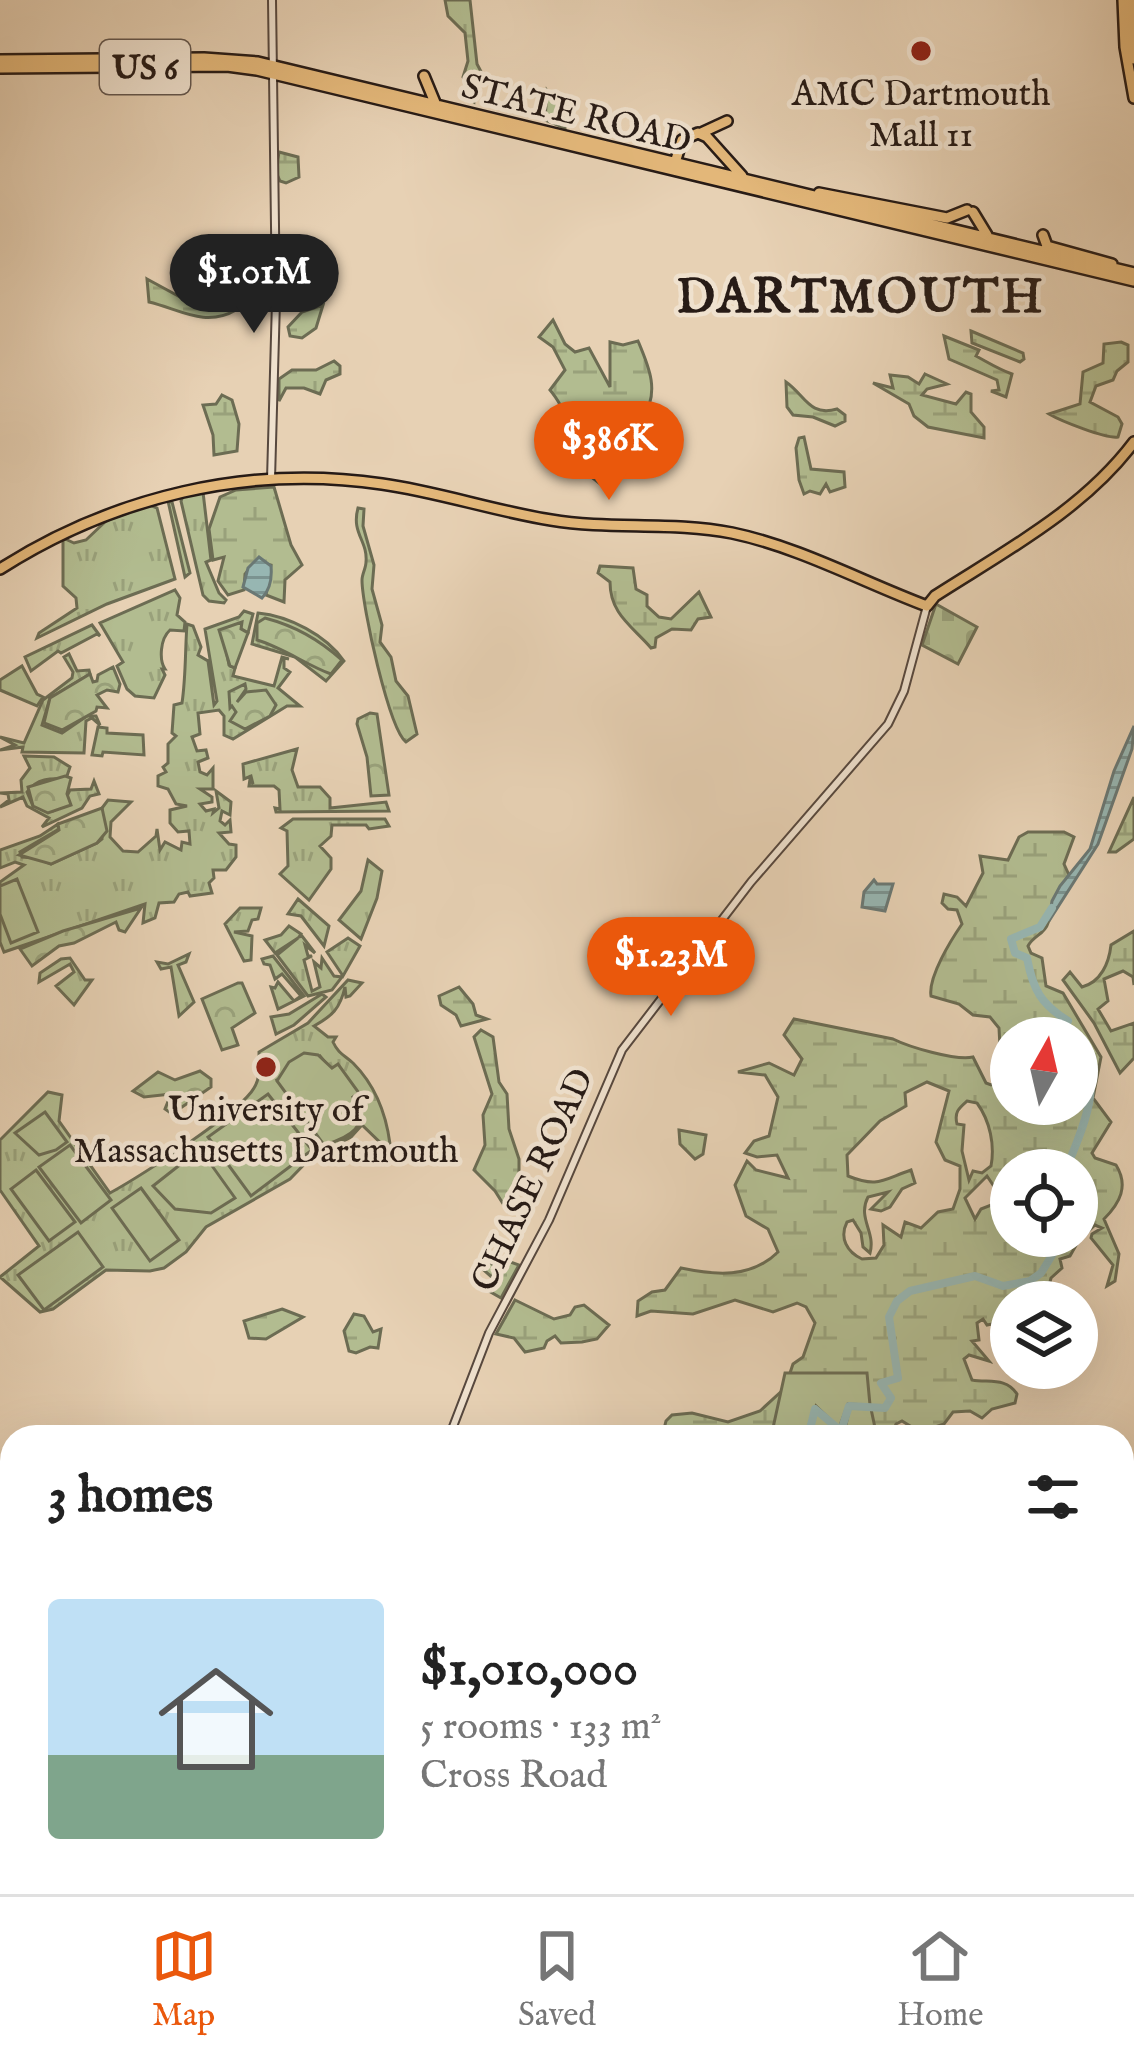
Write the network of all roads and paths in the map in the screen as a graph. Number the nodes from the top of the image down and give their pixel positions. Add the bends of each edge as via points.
1 (272, 0) edge
2 (1127, 0) edge
3 (1134, 59) edge
4 (0, 64) edge
5 (273, 69) junction
6 (424, 76) dead end
7 (1134, 98) edge
8 (436, 105) junction
9 (700, 134) junction
10 (713, 145) junction
11 (675, 168) junction
12 (752, 182) junction
13 (789, 191) junction
14 (902, 209) junction
15 (939, 226) junction
16 (1043, 235) dead end
17 (991, 239) junction
18 (1134, 275) edge
19 (1134, 442) edge
20 (271, 479) junction
21 (0, 568) edge
22 (927, 606) junction
23 (454, 1425) edge

1 - 5 street
2 - 3 main road
2 - 7 main road
4 - 5 main road, STATE ROAD / US 6 via 227,58
5 - 8 main road, STATE ROAD / US 6
5 - 11 main road, STATE ROAD / US 6
5 - 20 street
6 - 8 main road
8 - 11 main road, STATE ROAD / US 6
9 - 10 main road
9 - 10 main road via 728,123
9 - 11 main road via 684,138
10 - 12 main road
11 - 12 main road, STATE ROAD / US 6
11 - 18 main road, STATE ROAD / US 6
12 - 13 main road, STATE ROAD / US 6
13 - 14 main road
13 - 15 main road, STATE ROAD / US 6
14 - 15 main road
14 - 17 main road via 950,218 970,211
15 - 17 main road, STATE ROAD / US 6
16 - 18 main road via 1047,246
17 - 18 main road, STATE ROAD / US 6
19 - 22 main road via 1078,501
20 - 21 main road via 127,507
20 - 22 main road via 378,483 554,521 732,533
22 - 23 street, CHASE ROAD via 888,724 622,1049

